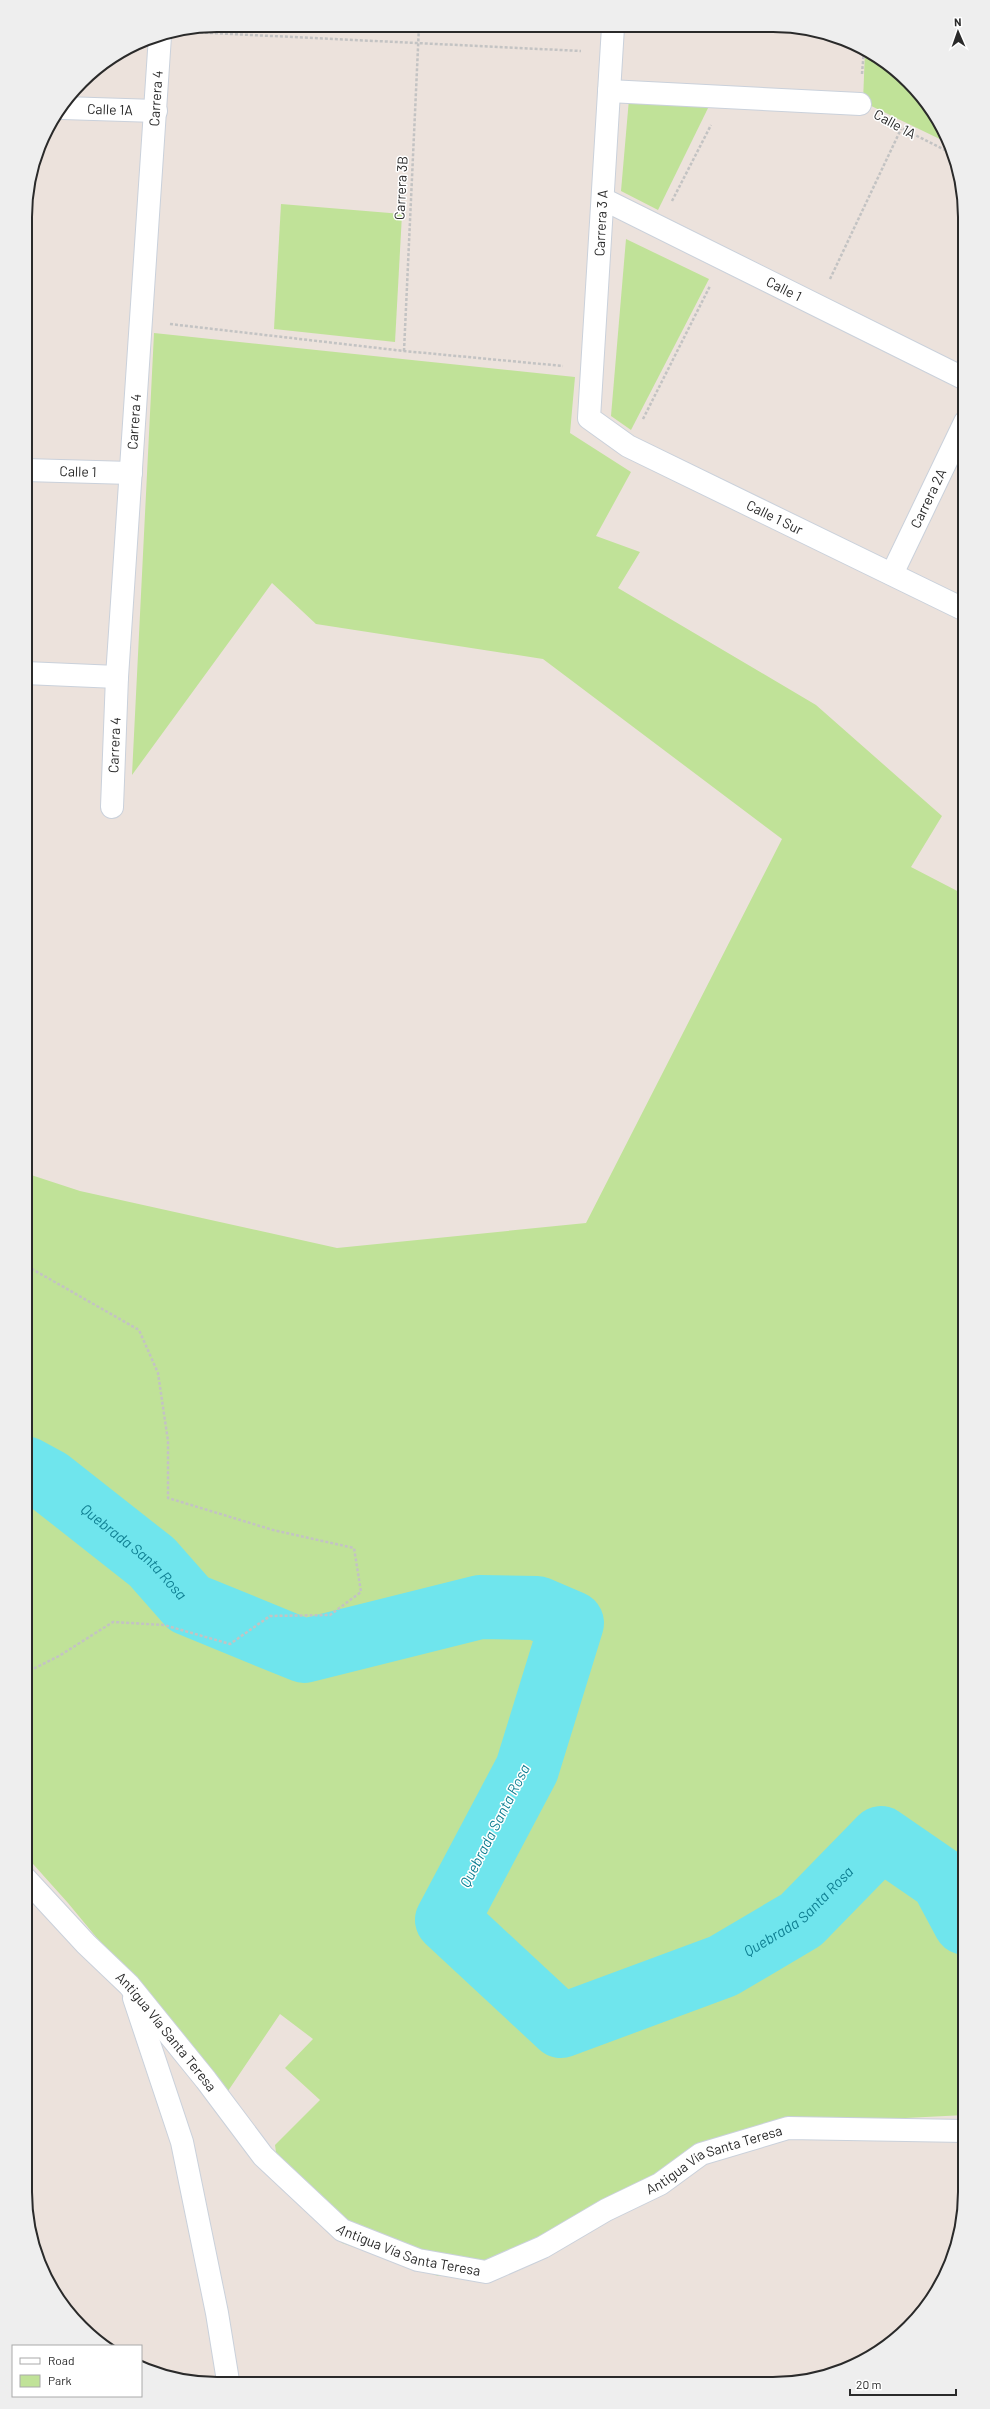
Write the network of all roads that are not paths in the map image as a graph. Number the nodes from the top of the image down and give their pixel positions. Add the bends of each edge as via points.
1 (613, 32) edge
2 (160, 41) edge
3 (609, 91) junction
4 (860, 104) road end
5 (67, 108) edge
6 (156, 111) junction
7 (603, 199) junction
8 (958, 376) edge
9 (588, 418) joint
10 (958, 437) edge
11 (32, 470) edge
12 (132, 473) junction
13 (892, 574) junction
14 (958, 607) edge
15 (32, 673) edge
16 (117, 676) junction
17 (112, 807) dead end
18 (32, 1886) edge
19 (130, 1985) junction
20 (958, 2131) edge
21 (227, 2377) edge

1 - 3 street, Carrera 3 A
2 - 6 street, Carrera 4
3 - 4 street
3 - 7 street, Carrera 3 A
5 - 6 street, Calle 1A
6 - 12 street, Carrera 4
7 - 8 street, Calle 1 via 723,261
7 - 9 street, Carrera 3 A
9 - 13 street, Calle 1 Sur via 628,446
10 - 13 street, Carrera 2A
11 - 12 street, Calle 1
12 - 16 street, Carrera 4
13 - 14 street, Calle 1 Sur
15 - 16 street
16 - 17 street, Carrera 4
18 - 19 street, Antigua Vía Santa Teresa via 86,1944
19 - 20 street, Antigua Vía Santa Teresa via 263,2156 342,2230 418,2260 486,2272 543,2247 606,2210 660,2184 701,2154 788,2128
19 - 21 street via 182,2142

